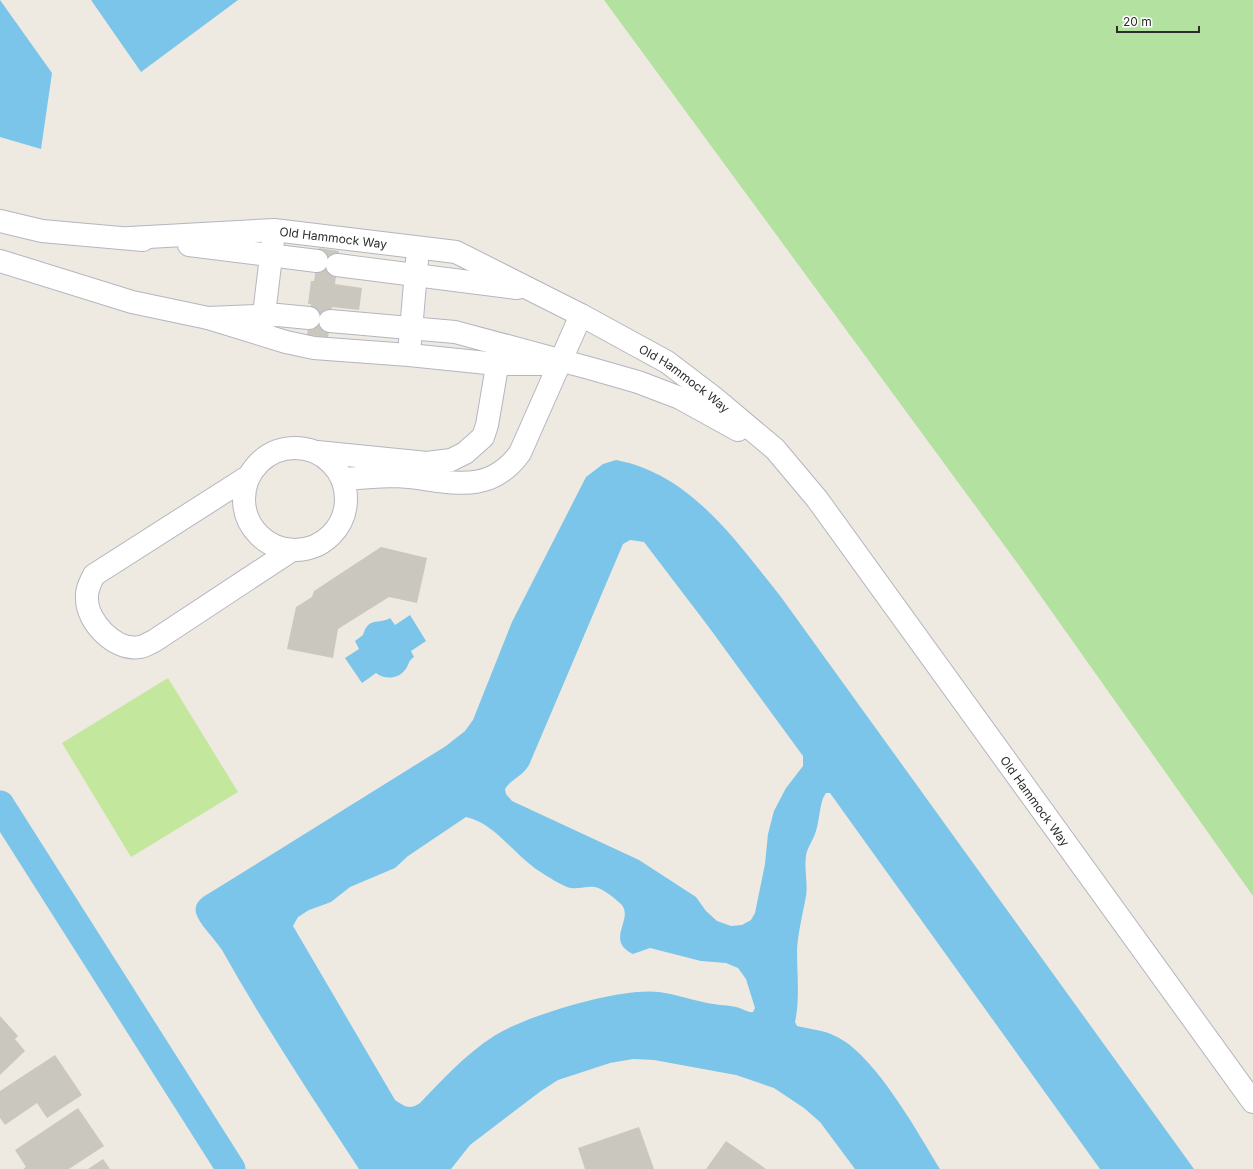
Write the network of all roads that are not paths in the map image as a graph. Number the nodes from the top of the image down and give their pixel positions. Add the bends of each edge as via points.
1 (0, 221) edge
2 (274, 230) junction
3 (130, 238) junction
4 (419, 247) junction
5 (271, 255) junction
6 (0, 261) edge
7 (415, 275) junction
8 (528, 289) junction
9 (581, 314) junction
10 (263, 325) junction
11 (412, 328) junction
12 (499, 354) junction
13 (409, 355) junction
14 (566, 363) junction
15 (317, 452) junction
16 (249, 476) junction
17 (344, 479) junction
18 (818, 499) junction
19 (292, 550) junction
20 (1253, 1102) edge

1 - 3 street, Old Hammock Way via 42,231
2 - 3 street, Old Hammock Way
2 - 4 street, Old Hammock Way
2 - 5 street
3 - 5 street, Old Hammock Way
4 - 7 street
4 - 8 street, Old Hammock Way via 456,252
5 - 7 street, Old Hammock Way
5 - 10 street
6 - 10 street, Old Hammock Way via 132,302 208,318
7 - 8 street, Old Hammock Way
7 - 11 street
8 - 9 street, Old Hammock Way
9 - 14 street
9 - 18 street, Old Hammock Way via 667,362 713,396 775,449
10 - 11 street, Old Hammock Way via 278,315
10 - 13 street, Old Hammock Way via 286,342 314,348
11 - 12 street, Old Hammock Way via 455,332
11 - 13 street
12 - 13 street, Old Hammock Way
12 - 14 street, Old Hammock Way
12 - 15 street via 488,425 483,437 465,453 451,460 427,463
14 - 17 street via 520,453 514,462 490,478 462,484 395,476
14 - 18 street, Old Hammock Way via 638,382 680,398 733,427 783,464
15 - 16 street via 310,448 287,447 265,456
15 - 17 street via 330,460
16 - 19 street via 243,495 247,519 260,538 281,549
16 - 19 street via 94,575 88,586 89,610 107,638 128,647 140,647 154,641
17 - 19 street via 348,502 341,524 325,542 304,551
18 - 20 street, Old Hammock Way

